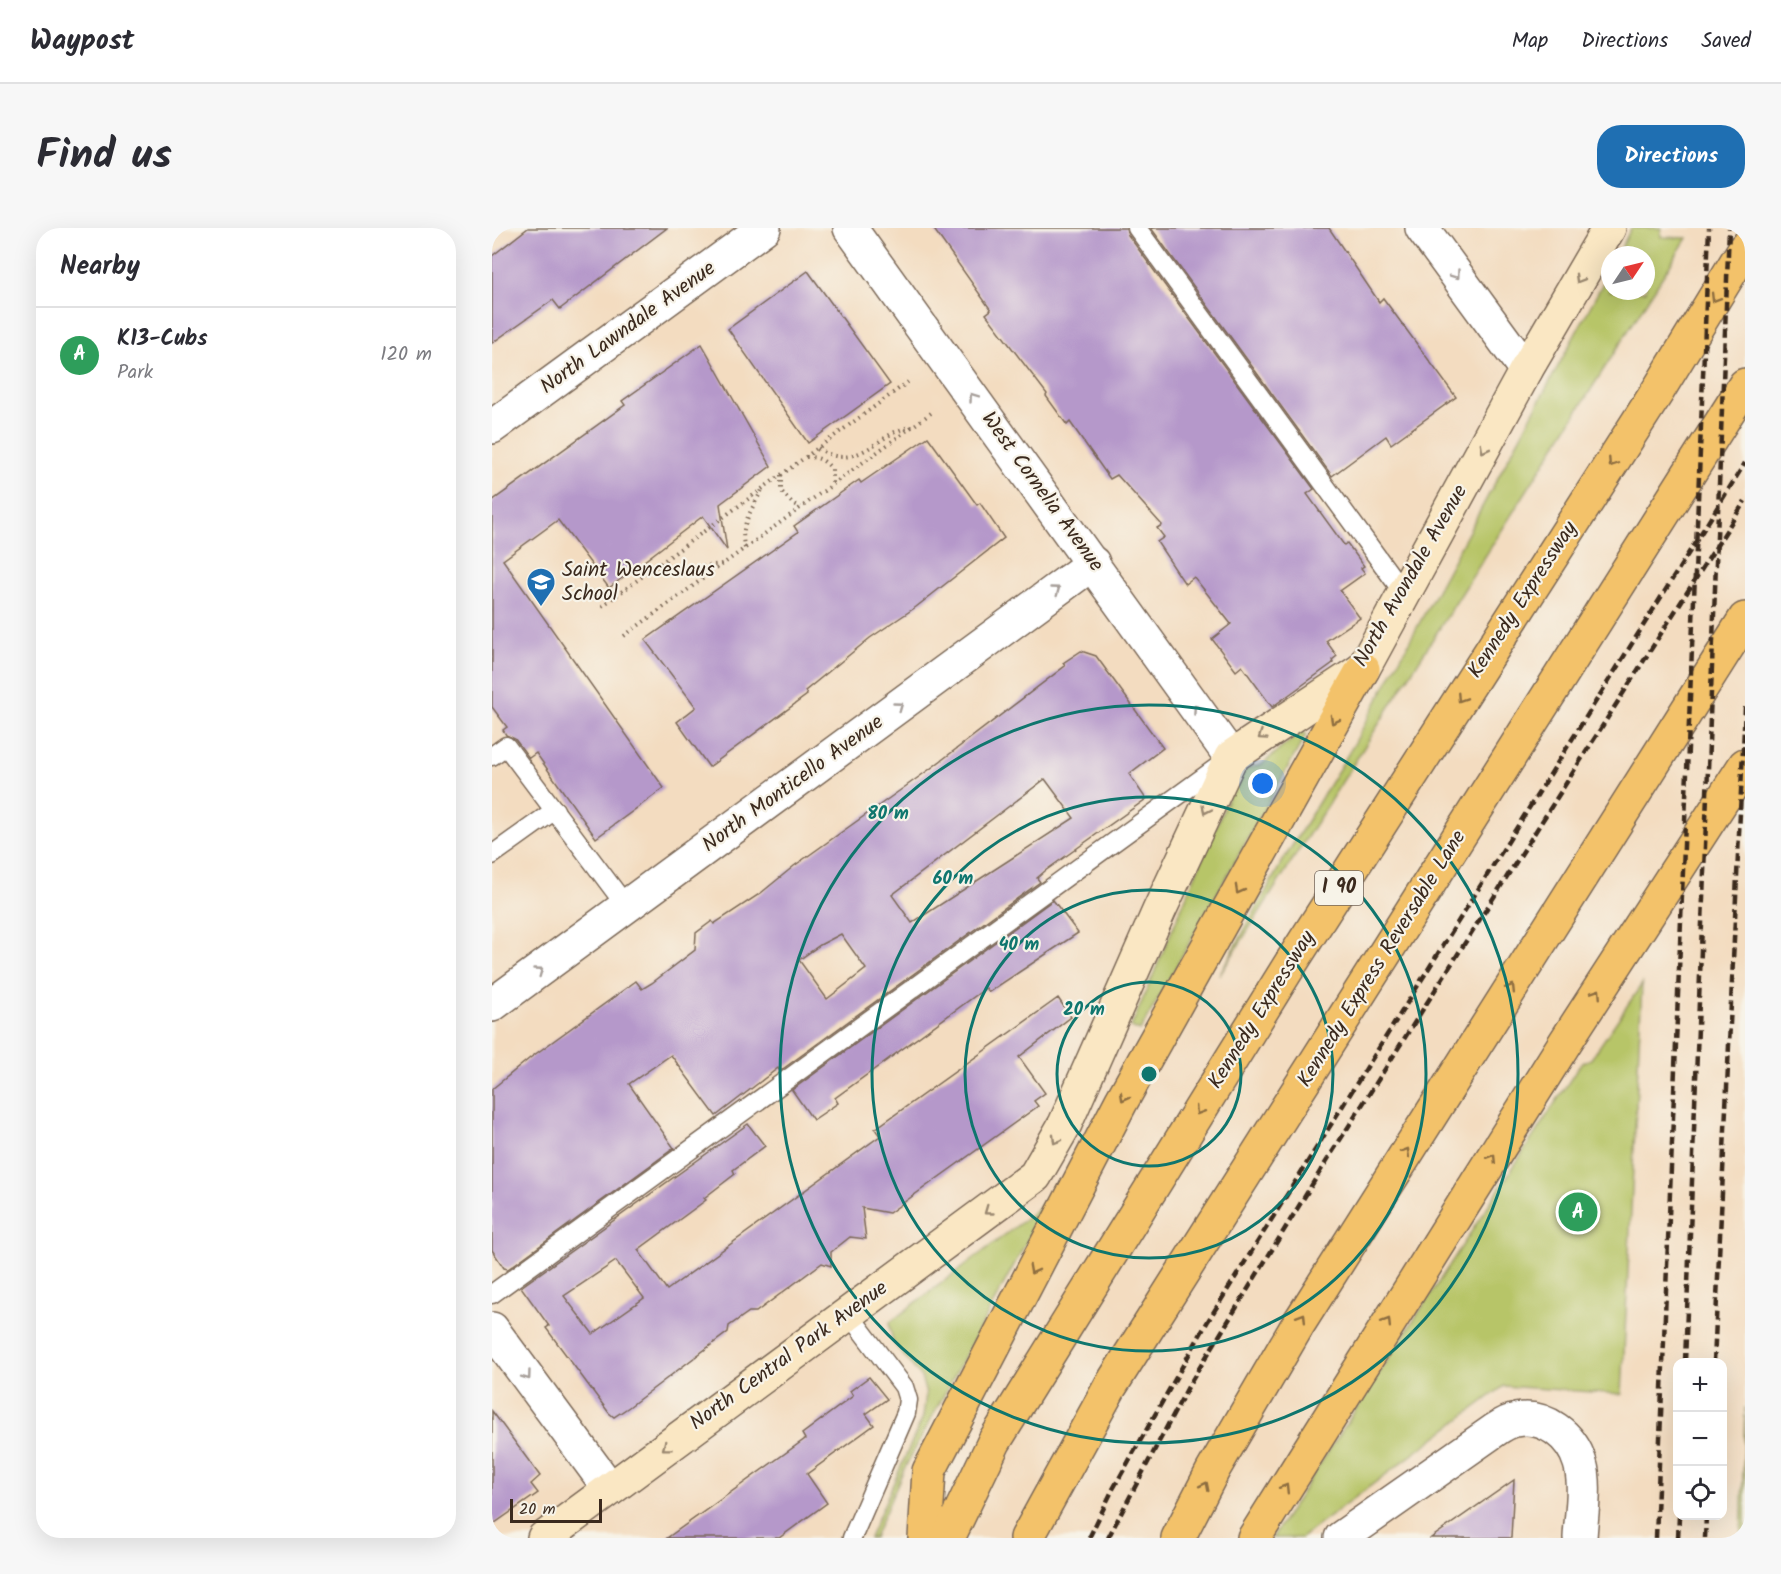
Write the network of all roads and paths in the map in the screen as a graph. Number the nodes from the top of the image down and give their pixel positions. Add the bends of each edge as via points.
1 (764, 228) edge
2 (850, 228) edge
3 (1137, 228) edge
4 (1422, 228) edge
5 (1608, 228) edge
6 (1745, 248) edge
7 (1526, 370) junction
8 (908, 382) dead end
9 (1745, 385) edge
10 (931, 413) dead end
11 (492, 427) edge
12 (913, 427) junction
13 (818, 448) junction
14 (806, 457) junction
15 (781, 475) junction
16 (832, 485) junction
17 (763, 489) junction
18 (802, 507) junction
19 (746, 548) junction
20 (1094, 563) junction
21 (661, 564) junction
22 (724, 564) junction
23 (1405, 595) junction
24 (602, 606) dead end
25 (1745, 619) edge
26 (624, 636) dead end
27 (1363, 669) junction
28 (492, 756) edge
29 (1231, 757) junction
30 (1745, 765) edge
31 (555, 810) junction
32 (492, 855) edge
33 (626, 906) junction
34 (492, 1005) edge
35 (492, 1294) edge
36 (848, 1312) junction
37 (492, 1329) edge
38 (610, 1489) junction
39 (544, 1538) edge
40 (852, 1538) edge
41 (925, 1538) edge
42 (948, 1538) edge
43 (1027, 1538) edge
44 (1178, 1538) edge
45 (1254, 1538) edge
46 (1341, 1538) edge
47 (1580, 1538) edge

1 - 11 street, North Lawndale Avenue
20 -> 2 street, West Cornelia Avenue
3 - 23 lane
4 -> 7 street
5 -> 7 street, North Avondale Avenue
6 -> 42 highway, Kennedy Expressway / I 90 via 1291,963 994,1442
7 -> 23 street, North Avondale Avenue
8 - 13 path
9 - 43 highway, Kennedy Express Reversable Lane via 1110,1387
10 - 12 path
12 - 13 path via 903,427 859,453 828,455
12 - 16 path
13 - 14 path
14 - 15 path
14 - 16 path via 818,457 825,462 832,470
15 - 17 path
15 - 18 path via 781,491 792,504
16 - 18 path
17 - 19 path via 746,523
17 - 21 path
18 - 19 path
19 - 22 path
29 -> 20 street, West Cornelia Avenue
33 -> 20 street, North Monticello Avenue
21 - 22 path via 679,569
21 - 24 path
22 - 26 path
23 - 27 street, North Avondale Avenue
44 -> 25 highway via 1299,1323
27 -> 29 street, North Avondale Avenue
27 -> 41 highway via 1121,1102 929,1471
28 - 31 lane via 506,746
29 - 35 lane
29 -> 36 street, North Central Park Avenue via 1065,1124 1035,1176
45 -> 30 highway via 1566,1041
31 - 32 lane
31 - 33 lane
34 -> 33 street, North Monticello Avenue
36 -> 38 street, North Central Park Avenue
36 - 40 lane via 904,1387 908,1400 906,1413
37 -> 38 street
38 - 39 street, North Central Park Avenue
46 - 47 street via 1495,1430 1514,1420 1530,1419 1546,1423 1573,1445 1581,1464

